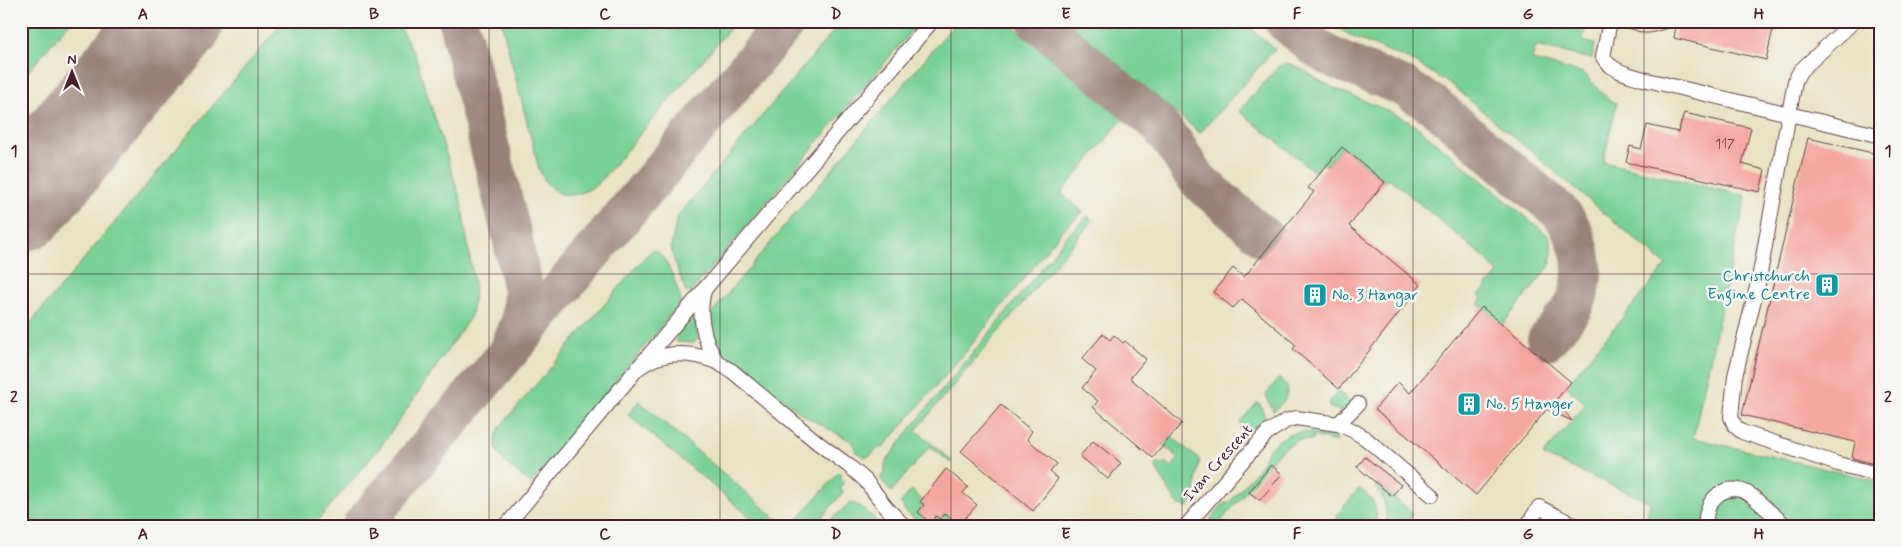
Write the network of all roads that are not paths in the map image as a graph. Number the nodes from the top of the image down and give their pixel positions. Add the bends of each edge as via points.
1 (932, 21) edge
2 (1610, 21) edge
3 (1854, 21) edge
4 (1789, 113) junction
5 (1881, 136) edge
6 (706, 286) junction
7 (717, 362) junction
8 (637, 369) junction
9 (1358, 404) dead end
10 (1338, 424) junction
11 (1881, 474) edge
12 (1432, 495) dead end
13 (1190, 525) edge
14 (506, 526) edge
15 (904, 526) edge
16 (1527, 526) edge
17 (1576, 526) edge
18 (1706, 526) edge
19 (1786, 526) edge

1 - 6 street
2 - 4 street via 1603,57 1616,70
3 - 4 street via 1800,71
4 - 5 street
4 - 11 street via 1758,279 1735,376 1731,417 1742,432 1838,464
6 - 7 street via 702,305 703,327
6 - 8 street
7 - 8 street via 695,354 678,354 652,359
7 - 15 street via 865,480
8 - 14 street
9 - 10 street
10 - 12 street, Ivan Crescent via 1364,438
10 - 13 street, Ivan Crescent via 1296,418 1275,427
16 - 17 street via 1539,507
18 - 19 street via 1706,512 1711,502 1722,492 1736,489 1752,496

